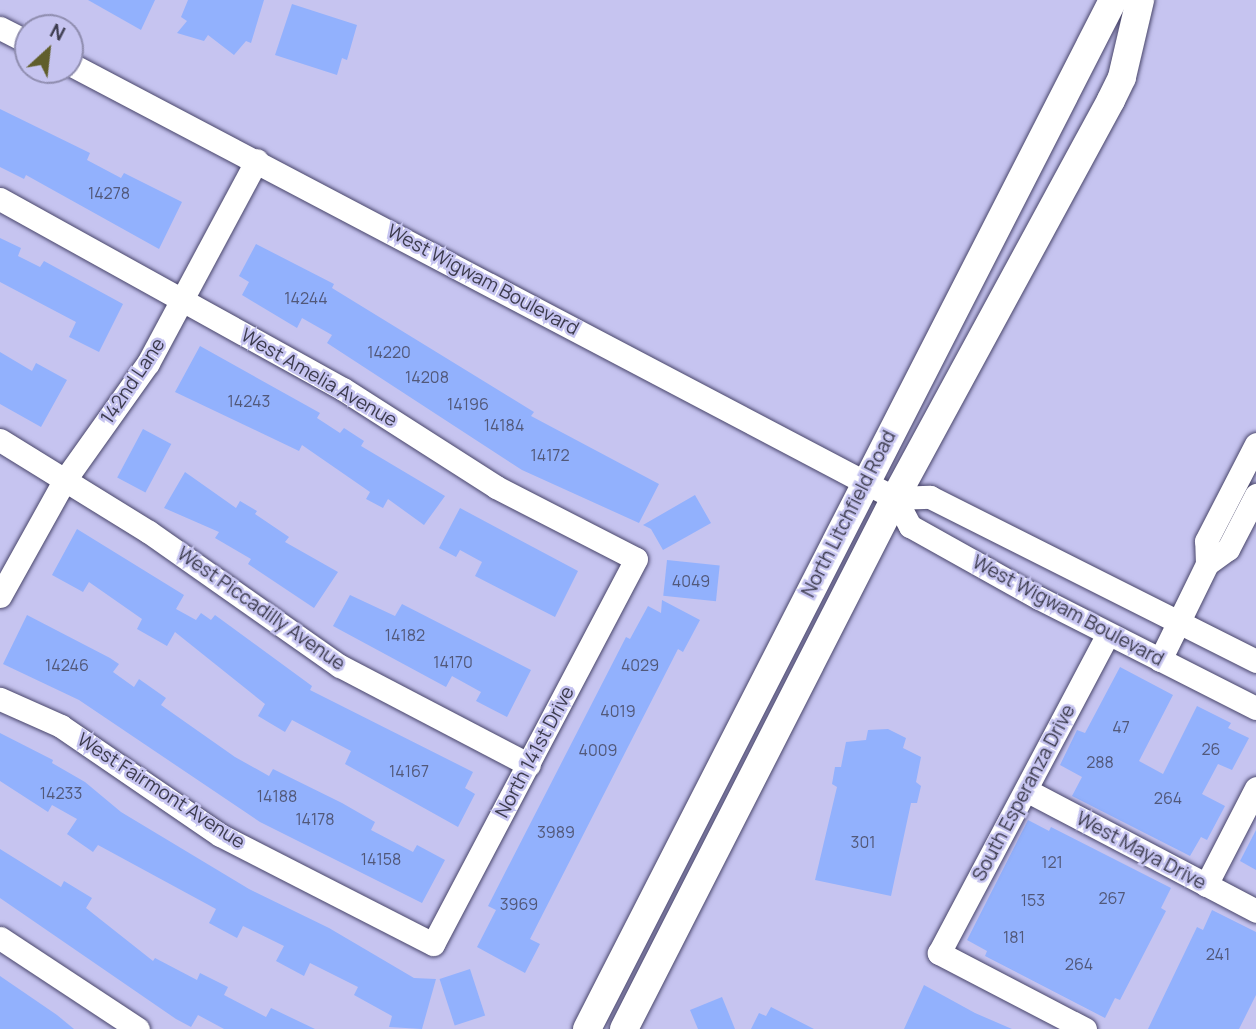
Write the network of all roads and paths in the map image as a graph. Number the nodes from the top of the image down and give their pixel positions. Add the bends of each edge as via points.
1 (1113, 0) edge
2 (1140, 0) edge
3 (84, 71) edge
4 (257, 160) junction
5 (0, 199) edge
6 (184, 300) junction
7 (0, 440) edge
8 (1256, 444) edge
9 (64, 481) junction
10 (864, 482) junction
11 (1256, 495) edge
12 (895, 498) junction
13 (636, 559) joint
14 (1207, 564) junction
15 (0, 596) edge
16 (1179, 622) junction
17 (1108, 634) junction
18 (1160, 660) junction
19 (1256, 661) edge
20 (0, 698) edge
21 (1256, 708) edge
22 (529, 765) junction
23 (1256, 788) edge
24 (1026, 790) junction
25 (1206, 885) junction
26 (1256, 911) edge
27 (0, 938) edge
28 (433, 944) joint
29 (138, 1029) edge
30 (587, 1029) edge
31 (624, 1029) edge
32 (1084, 1029) edge

1 - 10 main road, North Litchfield Road via 1028,174
2 - 12 main road, North Litchfield Road via 1122,77 1106,111
3 - 4 street, West Wigwam Boulevard
4 - 6 street, 142nd Lane
4 - 10 street, West Wigwam Boulevard
5 - 6 street, West Amelia Avenue
6 - 9 street, 142nd Lane via 148,363
6 - 13 street, West Amelia Avenue via 343,389 496,487
7 - 9 street, West Piccadilly Avenue
8 - 14 street via 1206,541
9 - 15 street, 142nd Lane
9 - 22 street, West Piccadilly Avenue via 149,532 340,666
10 - 12 street, West Wigwam Boulevard
10 - 30 main road, North Litchfield Road
11 - 14 street via 1228,549
12 - 16 street, West Wigwam Boulevard via 930,497
12 - 17 street, West Wigwam Boulevard via 910,526
12 - 31 main road, North Litchfield Road
13 - 22 street, North 141st Drive
14 - 16 street
16 - 18 street
16 - 19 street, West Wigwam Boulevard
17 - 18 street, West Wigwam Boulevard
17 - 24 street, South Esperanza Drive
18 - 21 street, West Wigwam Boulevard
20 - 28 street, West Fairmont Avenue via 61,726 220,835
22 - 28 street, North 141st Drive
23 - 25 street
24 - 25 street, West Maya Drive
24 - 32 street, South Esperanza Drive via 939,953
25 - 26 street, West Maya Drive
27 - 29 street

